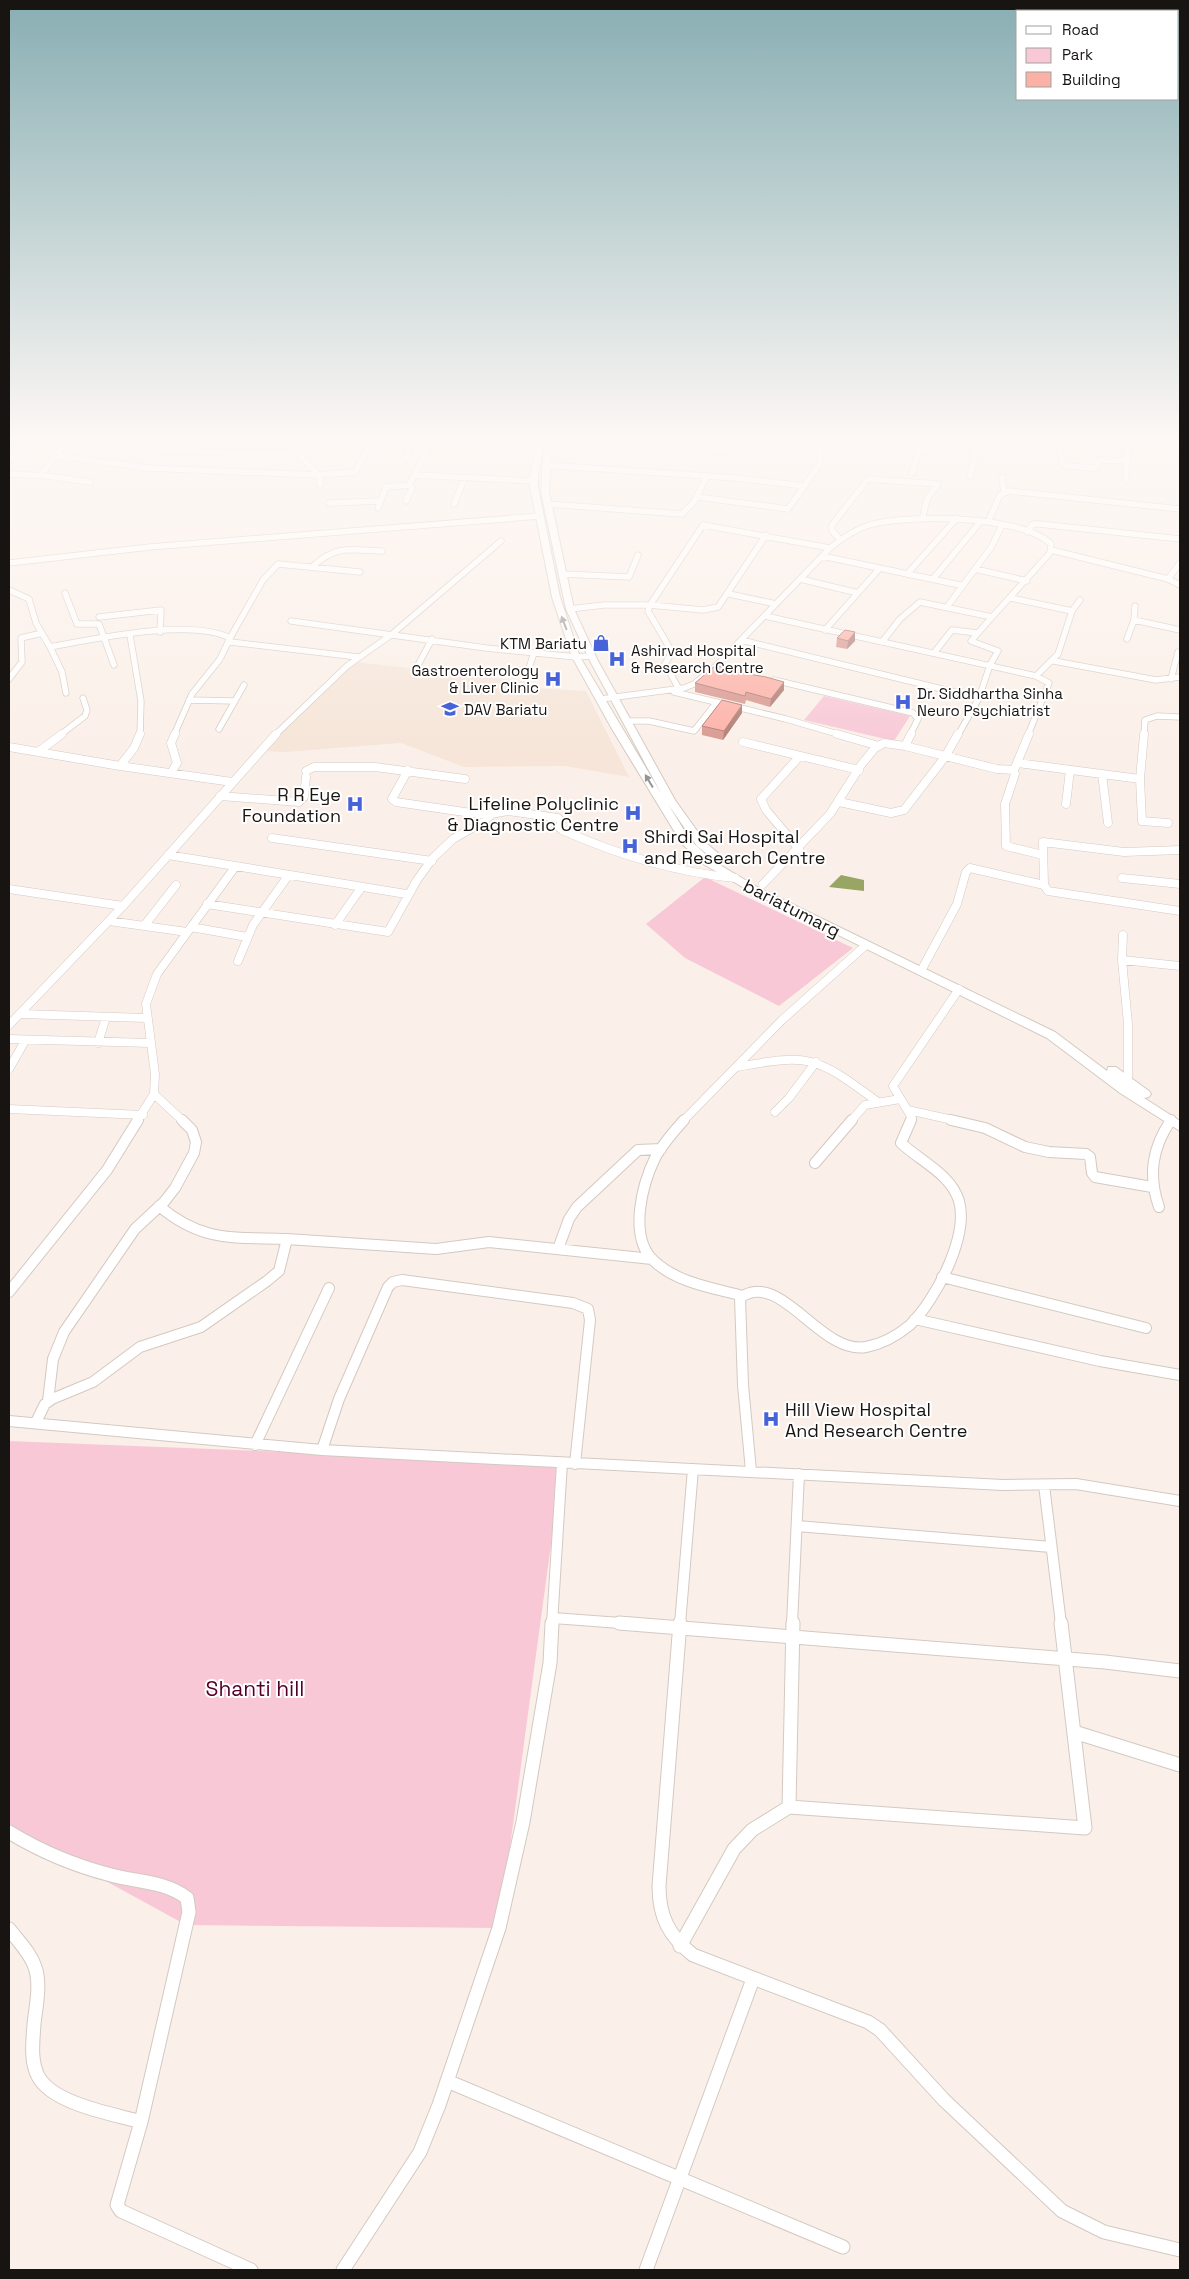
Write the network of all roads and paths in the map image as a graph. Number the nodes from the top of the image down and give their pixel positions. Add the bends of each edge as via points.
1 (186, 544) edge
2 (497, 544) edge
3 (546, 544) edge
4 (556, 544) edge
5 (689, 544) edge
6 (761, 544) edge
7 (811, 544) edge
8 (833, 544) edge
9 (933, 544) edge
10 (962, 544) edge
11 (990, 544) edge
12 (1051, 544) edge
13 (830, 548) junction
14 (1051, 550) junction
15 (382, 551) dead end
16 (638, 555) dead end
17 (822, 556) junction
18 (9, 563) edge
19 (1180, 563) edge
20 (313, 566) junction
21 (880, 568) junction
22 (975, 569) junction
23 (360, 572) dead end
24 (562, 574) junction
25 (907, 574) junction
26 (800, 579) junction
27 (933, 579) junction
28 (1168, 579) junction
29 (1027, 581) junction
30 (960, 585) junction
31 (1180, 585) edge
32 (9, 590) edge
33 (65, 593) dead end
34 (858, 593) junction
35 (729, 594) junction
36 (1012, 598) junction
37 (1080, 600) dead end
38 (776, 604) junction
39 (650, 605) junction
40 (1134, 606) dead end
41 (947, 607) junction
42 (570, 609) junction
43 (1072, 612) junction
44 (765, 616) junction
45 (99, 617) dead end
46 (992, 617) junction
47 (1134, 620) junction
48 (291, 622) dead end
49 (825, 630) junction
50 (1180, 630) edge
51 (160, 632) junction
52 (42, 633) junction
53 (977, 633) junction
54 (130, 635) junction
55 (391, 635) junction
56 (106, 638) junction
57 (432, 639) junction
58 (1127, 639) dead end
59 (230, 640) junction
60 (741, 640) junction
61 (882, 642) junction
62 (50, 647) junction
63 (1178, 652) dead end
64 (534, 653) junction
65 (934, 653) junction
66 (591, 656) junction
67 (358, 657) junction
68 (576, 657) junction
69 (1054, 662) junction
70 (114, 665) dead end
71 (417, 666) dead end
72 (990, 666) junction
73 (715, 667) junction
74 (725, 669) edge
75 (527, 674) dead end
76 (1036, 676) junction
77 (763, 678) edge
78 (1171, 678) junction
79 (1180, 678) edge
80 (9, 679) edge
81 (244, 686) dead end
82 (679, 689) junction
83 (671, 691) junction
84 (66, 693) dead end
85 (83, 698) dead end
86 (978, 698) junction
87 (615, 699) junction
88 (189, 700) junction
89 (601, 700) junction
90 (235, 701) junction
91 (717, 702) junction
92 (1180, 717) edge
93 (628, 725) junction
94 (219, 729) dead end
95 (617, 729) junction
96 (743, 742) dead end
97 (879, 746) junction
98 (905, 746) junction
99 (9, 747) edge
100 (38, 752) junction
101 (800, 756) junction
102 (945, 757) junction
103 (1018, 764) junction
104 (120, 766) junction
105 (408, 770) junction
106 (859, 770) junction
107 (1070, 770) junction
108 (1013, 771) junction
109 (171, 773) junction
110 (1102, 774) junction
111 (465, 778) dead end
112 (1140, 779) junction
113 (232, 782) junction
114 (220, 796) junction
115 (839, 802) junction
116 (1066, 804) dead end
117 (491, 815) junction
118 (1108, 823) dead end
119 (1168, 823) dead end
120 (272, 838) dead end
121 (799, 849) junction
122 (1180, 850) edge
123 (168, 855) junction
124 (1043, 855) junction
125 (432, 861) junction
126 (235, 867) junction
127 (288, 876) junction
128 (735, 878) junction
129 (1122, 878) dead end
130 (763, 884) junction
131 (1180, 884) edge
132 (176, 885) dead end
133 (1044, 885) junction
134 (361, 888) junction
135 (9, 889) edge
136 (406, 894) junction
137 (207, 904) junction
138 (123, 906) junction
139 (1180, 911) edge
140 (261, 913) junction
141 (109, 921) junction
142 (335, 925) junction
143 (144, 926) junction
144 (189, 929) junction
145 (1123, 935) dead end
146 (247, 937) junction
147 (866, 945) junction
148 (1122, 960) junction
149 (238, 961) dead end
150 (1180, 966) edge
151 (924, 968) junction
152 (959, 989) junction
153 (21, 1014) junction
154 (106, 1017) junction
155 (146, 1018) junction
156 (9, 1025) edge
157 (9, 1039) edge
158 (25, 1041) junction
159 (98, 1043) junction
160 (150, 1043) junction
161 (816, 1062) junction
162 (737, 1067) junction
163 (9, 1068) edge
164 (1128, 1081) junction
165 (154, 1094) junction
166 (900, 1099) junction
167 (878, 1102) junction
168 (9, 1109) edge
169 (908, 1110) junction
170 (775, 1112) dead end
171 (143, 1115) junction
172 (1176, 1119) edge
173 (1180, 1126) edge
174 (661, 1149) junction
175 (815, 1163) dead end
176 (1152, 1187) junction
177 (160, 1206) junction
178 (1159, 1207) dead end
179 (287, 1239) junction
180 (558, 1249) junction
181 (652, 1259) junction
182 (942, 1277) junction
183 (329, 1288) dead end
184 (9, 1292) edge
185 (743, 1296) junction
186 (915, 1319) junction
187 (1146, 1328) dead end
188 (1180, 1375) edge
189 (48, 1401) junction
190 (9, 1421) edge
191 (36, 1422) junction
192 (255, 1446) junction
193 (322, 1450) junction
194 (562, 1463) junction
195 (575, 1464) junction
196 (693, 1469) junction
197 (751, 1471) junction
198 (798, 1474) junction
199 (1044, 1485) junction
200 (1180, 1501) edge
201 (797, 1526) junction
202 (1051, 1548) junction
203 (553, 1618) junction
204 (679, 1627) junction
205 (792, 1636) junction
206 (1065, 1659) junction
207 (1180, 1671) edge
208 (1074, 1732) junction
209 (1180, 1764) edge
210 (789, 1807) junction
211 (9, 1832) edge
212 (9, 1929) edge
213 (680, 1946) junction
214 (753, 1979) junction
215 (447, 2081) junction
216 (141, 2122) junction
217 (680, 2177) junction
218 (843, 2247) dead end
219 (1180, 2250) edge
220 (251, 2270) edge
221 (343, 2270) edge
222 (646, 2270) edge

1 - 18 street
2 - 55 street
68 -> 3 main road, bariatumarg via 559,610
4 - 24 main road, bariatumarg
5 - 39 street
6 - 35 street
7 - 13 street
8 - 13 street
9 - 25 street
10 - 27 street
11 - 22 street
12 - 14 street
13 - 17 street
14 - 28 street
14 - 29 street
15 - 20 street via 333,551
16 - 24 street via 629,577
17 - 21 street
17 - 26 street
19 - 28 street
20 - 23 street
20 - 59 street via 277,565 254,596
21 - 25 street
21 - 34 street
22 - 29 street
22 - 30 street
24 - 42 main road, bariatumarg
25 - 27 street
26 - 34 street
26 - 38 street
27 - 30 street
28 - 31 street
29 - 36 street
30 - 41 street
32 - 52 street via 29,599
33 - 56 street via 78,624 99,624
34 - 49 street
35 - 38 street
35 - 39 street via 718,607 709,610
36 - 43 street
36 - 46 street
37 - 43 street
38 - 44 street
39 - 42 street
39 - 82 street via 648,611 672,652 665,664
40 - 47 street
41 - 46 street
41 - 61 street via 920,602
42 - 66 main road, bariatumarg
43 - 69 street via 1064,646
44 - 49 street
44 - 60 street
45 - 51 street via 161,610
46 - 53 street
47 - 50 street
47 - 58 street
48 - 55 street
49 - 61 street
51 - 54 street
51 - 59 street via 205,631 228,635
52 - 62 street
52 - 80 street via 22,638 22,662
53 - 65 street via 952,630
53 - 72 street via 971,642 998,651
54 - 56 street
54 - 104 street via 139,692 140,735 138,743
55 - 57 street
55 - 67 street
56 - 62 street
56 - 70 street
57 - 64 street
57 - 71 street
59 - 67 street
59 - 88 street via 220,660 200,681
60 - 73 street
60 - 86 street
61 - 65 street
62 - 84 street via 60,665
63 - 78 street
64 - 68 street
64 - 75 street
65 - 72 street
66 - 68 street
66 - 87 main road, bariatumarg
67 - 113 street via 262,747
68 - 89 main road, bariatumarg
69 - 76 street
69 - 78 street via 1156,680
72 - 76 street
72 - 86 street
73 - 74 street
73 - 82 street via 694,684
76 - 103 street via 1047,680 1050,685
77 - 98 street via 913,714 918,719
78 - 79 street
81 - 90 street
82 - 83 street
83 - 87 street
83 - 91 street
85 - 100 street via 87,710 85,716
86 - 102 street
87 - 89 street
87 - 93 main road, bariatumarg
88 - 90 street
88 - 109 street via 171,742 177,763
89 - 95 main road, bariatumarg
90 - 94 street
91 - 93 street via 694,731 648,720
91 - 97 street
92 - 112 street via 1151,717 1146,720
93 - 95 street
93 - 130 main road, bariatumarg via 670,800 701,844 713,856
128 -> 95 main road, bariatumarg via 709,863 686,842
96 - 101 street
97 - 98 street via 887,743
97 - 106 street
98 - 102 street
99 - 100 street
100 - 104 street
101 - 106 street
101 - 121 street via 760,798 766,810
102 - 108 street
102 - 115 street via 901,812 891,813
103 - 107 street
103 - 108 street
104 - 109 street
105 - 111 street
105 - 114 street via 314,767 306,774 304,798 299,802
105 - 117 street via 392,797 393,802
106 - 115 street
107 - 110 street
107 - 116 street
108 - 124 street via 1005,804 1006,846
109 - 113 street
110 - 112 street
110 - 118 street
112 - 119 street via 1142,821
113 - 114 street
114 - 123 street
115 - 121 street
117 - 125 street via 453,839
117 - 128 street via 508,811 558,818 562,820 562,830 633,858 693,875
120 - 125 street
121 - 130 street
122 - 124 street via 1117,851 1043,842
123 - 126 street
123 - 138 street
124 - 133 street
125 - 136 street
126 - 127 street
126 - 137 street
127 - 134 street
127 - 140 street
128 - 147 main road, bariatumarg
129 - 131 street
130 - 151 main road, bariatumarg
132 - 143 street
133 - 139 street via 1058,893
133 - 151 street via 970,868 957,904
134 - 136 street
134 - 142 street
135 - 138 street
136 - 142 street via 388,932
137 - 140 street
137 - 144 street
138 - 141 street
140 - 142 street
140 - 146 street
141 - 143 street
141 - 153 street
143 - 144 street
144 - 146 street
144 - 155 street via 150,988
145 - 148 street
146 - 149 street
147 - 151 main road, bariatumarg
147 - 162 street via 791,1010
148 - 150 street
148 - 164 street via 1128,1024
151 - 152 main road, bariatumarg
151 - 164 main road, bariatumarg via 1066,1036
152 - 166 street via 894,1083
152 - 172 main road, bariatumarg via 1051,1034 1124,1090
153 - 154 street
153 - 156 street
154 - 155 street
154 - 159 street
155 - 160 street
157 - 158 street
158 - 159 street
158 - 163 street
159 - 160 street
160 - 165 street via 155,1074
161 - 162 street via 793,1059
161 - 167 street
161 - 170 street
162 - 174 street
164 - 172 main road, bariatumarg
165 - 171 street
165 - 177 street via 188,1124 196,1142 184,1172
166 - 167 street
166 - 169 street
167 - 175 street via 865,1105
168 - 171 street
169 - 176 street via 985,1128 1025,1147 1088,1154 1095,1177
169 - 182 street via 912,1121 901,1143 943,1176 960,1206 960,1225 952,1259
171 - 184 street via 89,1195
172 - 173 main road, bariatumarg
172 - 176 street via 1157,1140
174 - 180 street via 638,1150 577,1207
174 - 181 street via 648,1181 640,1225 643,1242
176 - 178 street
177 - 179 street via 171,1217 230,1239
177 - 189 street via 135,1229 64,1332 53,1359
179 - 180 street via 436,1248 489,1242
179 - 189 street via 279,1271 210,1322 193,1331 140,1347 93,1382
180 - 181 street
181 - 185 street via 678,1275
182 - 186 street
182 - 187 street
183 - 192 street
185 - 186 street via 760,1293 779,1297 836,1342 847,1346 870,1346 886,1340
185 - 197 street via 739,1302
186 - 188 street via 1100,1361
189 - 191 street
190 - 191 street
191 - 192 street
192 - 193 street
193 - 194 street
193 - 195 street via 386,1292 390,1284 402,1280 573,1303 588,1310 590,1320
194 - 195 street
194 - 203 street
195 - 196 street
196 - 197 street
196 - 204 street
197 - 198 street
198 - 199 street
198 - 201 street
199 - 200 street via 1076,1484
199 - 202 street
201 - 202 street
201 - 205 street
202 - 206 street
203 - 204 street
203 - 215 street via 550,1663 523,1822 499,1928
204 - 205 street
204 - 213 street via 658,1898 662,1919
205 - 206 street
205 - 210 street
206 - 207 street
206 - 208 street
208 - 209 street
208 - 210 street via 1085,1828
210 - 213 street via 752,1830 734,1849
211 - 216 street via 23,1841 108,1875 175,1890 187,1898 189,1912
212 - 216 street via 28,1953 36,1972 33,2053 39,2080 64,2097
213 - 214 street via 693,1955
214 - 217 street
214 - 219 street via 868,2022 880,2030 944,2100 1062,2211 1080,2223 1100,2232
215 - 217 street
215 - 221 street via 420,2152
216 - 220 street via 117,2201 121,2211
217 - 218 street
217 - 222 street

